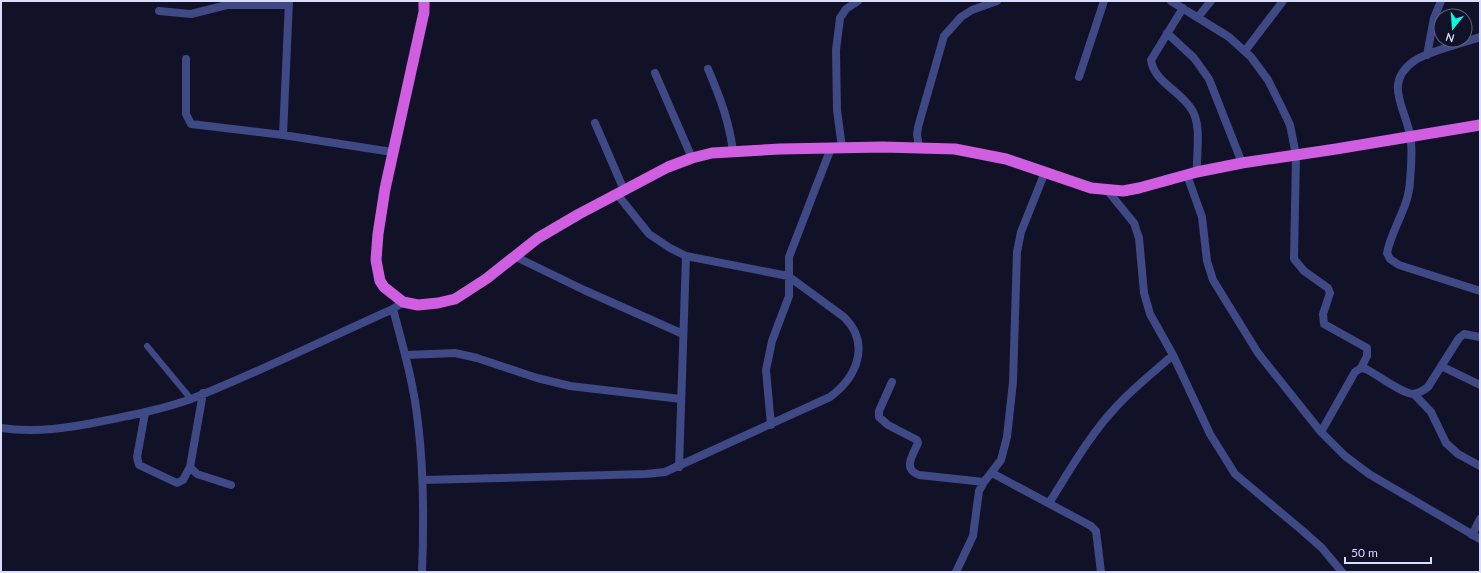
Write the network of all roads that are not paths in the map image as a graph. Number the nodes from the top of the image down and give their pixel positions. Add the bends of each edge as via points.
1 (424, 1) edge
2 (858, 1) edge
3 (996, 1) edge
4 (1104, 1) edge
5 (1171, 1) edge
6 (1211, 1) edge
7 (1283, 1) edge
8 (1441, 1) edge
9 (289, 3) edge
10 (1183, 8) junction
11 (160, 11) dead end
12 (1198, 17) junction
13 (1167, 33) junction
14 (1480, 37) edge
15 (1245, 51) junction
16 (1427, 55) junction
17 (186, 59) dead end
18 (708, 69) dead end
19 (655, 73) dead end
20 (1080, 77) dead end
21 (595, 123) dead end
22 (1480, 125) edge
23 (283, 135) junction
24 (1410, 136) junction
25 (836, 148) junction
26 (919, 148) junction
27 (733, 151) junction
28 (392, 152) junction
29 (1296, 155) junction
30 (692, 158) junction
31 (1242, 163) junction
32 (1045, 172) junction
33 (1192, 173) junction
34 (1107, 190) junction
35 (621, 192) junction
36 (514, 256) junction
37 (686, 256) junction
38 (788, 276) junction
39 (1480, 291) edge
40 (403, 302) junction
41 (393, 309) junction
42 (683, 334) junction
43 (1480, 337) edge
44 (147, 346) dead end
45 (406, 355) junction
46 (1173, 355) junction
47 (1441, 366) junction
48 (1361, 368) junction
49 (892, 382) dead end
50 (1480, 385) edge
51 (203, 393) junction
52 (1414, 394) junction
53 (191, 399) junction
54 (681, 399) junction
55 (144, 413) junction
56 (770, 424) junction
57 (1, 428) edge
58 (1321, 432) junction
59 (1480, 466) edge
60 (190, 467) junction
61 (679, 467) junction
62 (992, 473) junction
63 (423, 480) junction
64 (984, 482) junction
65 (231, 484) dead end
66 (1049, 503) junction
67 (1480, 519) edge
68 (1472, 535) junction
69 (1480, 540) edge
70 (422, 572) edge
71 (956, 572) edge
72 (1101, 572) edge
73 (1342, 572) edge

1 - 28 highway via 424,12
2 - 25 street via 846,9 840,18 836,50
3 - 26 street via 961,17 944,36 918,127
4 - 20 street
5 - 10 street
6 - 12 street
7 - 15 street
8 - 16 street via 1434,18
9 - 11 street via 227,5 191,14
9 - 23 street
10 - 12 street
10 - 13 street
12 - 15 street
13 - 31 street via 1194,58 1209,79
13 - 33 street via 1154,53 1152,67 1156,74 1186,102 1195,117 1197,130
14 - 16 street
15 - 29 street via 1268,80 1281,106 1290,125
16 - 24 street via 1415,60 1400,74 1398,99
17 - 23 street via 186,114 191,124
18 - 27 street via 729,122
19 - 30 street
21 - 35 street
22 - 24 highway
23 - 28 street
24 - 29 highway
24 - 39 street via 1408,196 1387,253 1390,259 1399,265
25 - 26 highway
25 - 27 highway
25 - 38 street via 793,244
26 - 32 highway via 955,149 993,156
27 - 30 highway
28 - 40 highway via 380,216 376,260 380,281 391,294
29 - 31 highway
29 - 48 street via 1294,259 1304,271 1328,288 1330,293 1323,314 1324,324 1367,348 1367,356
30 - 35 highway via 668,167
31 - 33 highway
32 - 34 highway via 1068,181
32 - 62 street via 1021,232 1017,252 1013,382 1008,437 1001,460
33 - 34 highway via 1139,188
33 - 58 street via 1202,217 1207,261 1213,280 1258,353
34 - 46 street via 1134,223 1139,238 1147,304 1161,336
35 - 36 highway via 538,238
35 - 37 street via 649,234
36 - 40 highway via 486,279 455,299 418,305
36 - 42 street
37 - 38 street
37 - 42 street
38 - 56 street via 789,296 772,341 766,370
38 - 56 street via 851,325 857,336 859,352 856,367 843,387 830,398
40 - 41 street
41 - 45 street
41 - 51 street
42 - 54 street
43 - 47 street via 1464,334
44 - 53 lane
45 - 54 street via 455,353 570,386
45 - 63 street via 418,422
46 - 66 street via 1117,405 1088,440
46 - 73 street via 1210,434 1235,474 1322,548
47 - 50 street
47 - 52 street via 1428,387
48 - 52 street
48 - 58 street via 1355,372
49 - 64 street via 879,411 879,417 888,425 917,440 909,467 913,472 919,475
51 - 53 street
51 - 60 street
52 - 59 street via 1431,412 1446,443 1458,454
53 - 55 street
54 - 61 street
55 - 57 street via 83,426 41,431
55 - 60 street via 137,457 139,465 177,483 183,480
56 - 61 street
58 - 68 street via 1345,456 1369,474
60 - 65 street via 197,474
61 - 63 street via 646,474
62 - 64 street
62 - 66 street
63 - 70 street
64 - 71 street via 976,504 973,536
66 - 72 street via 1096,531
67 - 68 street
68 - 69 street

